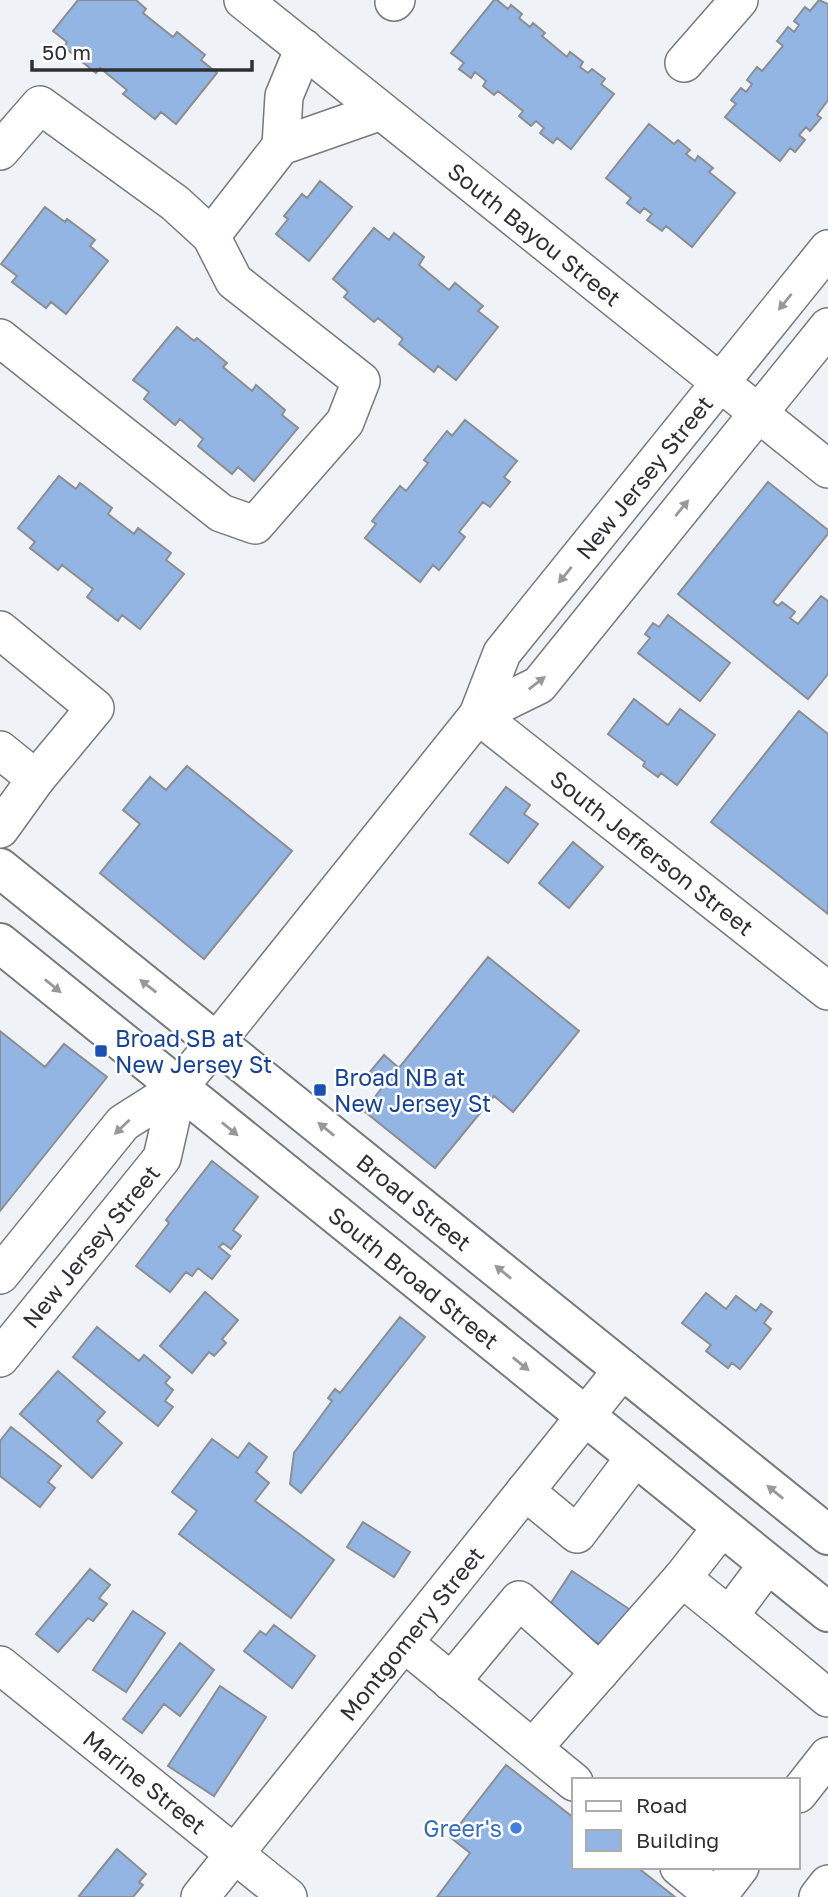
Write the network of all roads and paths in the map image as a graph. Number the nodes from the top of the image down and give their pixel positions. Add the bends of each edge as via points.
1 (243, 0) edge
2 (739, 0) edge
3 (304, 48) junction
4 (684, 63) dead end
5 (381, 111) junction
6 (281, 146) junction
7 (0, 151) edge
8 (211, 236) junction
9 (828, 249) edge
10 (828, 327) edge
11 (0, 338) edge
12 (719, 383) junction
13 (758, 414) junction
14 (828, 469) edge
15 (0, 630) edge
16 (478, 715) junction
17 (0, 750) edge
18 (36, 779) junction
19 (0, 829) edge
20 (0, 869) edge
21 (0, 943) edge
22 (828, 991) edge
23 (217, 1041) junction
24 (178, 1088) junction
25 (0, 1275) edge
26 (0, 1358) edge
27 (623, 1369) junction
28 (586, 1415) junction
29 (636, 1456) junction
30 (525, 1491) junction
31 (722, 1527) junction
32 (828, 1535) edge
33 (768, 1564) junction
34 (682, 1578) junction
35 (828, 1612) edge
36 (729, 1616) junction
37 (404, 1643) junction
38 (0, 1665) edge
39 (600, 1672) junction
40 (451, 1682) junction
41 (828, 1698) edge
42 (533, 1748) junction
43 (828, 1756) edge
44 (572, 1780) edge
45 (800, 1791) edge
46 (234, 1854) junction
47 (681, 1869) edge
48 (738, 1869) edge
49 (828, 1884) edge
50 (200, 1897) edge
51 (288, 1897) edge
52 (716, 1897) edge
53 (818, 1897) edge

1 - 3 street, South Bayou Street
2 - 4 street
3 - 5 street, South Bayou Street
3 - 6 street via 284,96
5 - 6 street
5 - 12 street, South Bayou Street
6 - 8 street
7 - 8 street via 40,105 175,203
8 - 11 street via 234,281 361,381 345,422 255,525 221,513
9 -> 12 street, New Jersey Street
10 - 13 street, New Jersey Street
12 - 13 street, South Bayou Street
12 -> 16 street, New Jersey Street via 502,653
13 - 14 street, South Bayou Street
16 -> 13 street, New Jersey Street via 539,685
15 - 18 street via 95,708
16 - 22 street, South Jefferson Street
16 - 23 street, New Jersey Street
17 - 18 street
18 - 19 street
23 -> 20 main road, Broad Street
21 -> 24 main road, South Broad Street
23 - 24 street, New Jersey Street
27 -> 23 main road, Broad Street
24 -> 25 street, New Jersey Street via 123,1123
24 - 26 street, New Jersey Street via 162,1158
24 -> 28 main road, South Broad Street
27 - 28 street, Montgomery Street
32 -> 27 main road, Broad Street
28 - 29 main road, South Broad Street
28 - 30 street, Montgomery Street
29 - 30 street via 577,1534
29 - 31 main road, South Broad Street
30 - 37 street, Montgomery Street
31 - 33 main road, South Broad Street
31 - 34 street
33 - 35 main road, South Broad Street
33 - 36 street
34 - 36 street
34 - 39 street
36 - 41 street
37 - 40 street
37 - 46 street, Montgomery Street
38 - 46 street, Marine Street
39 - 40 street via 519,1600
39 - 42 street
40 - 42 street
42 - 44 street
43 - 45 street
46 - 50 street, Montgomery Street
46 - 51 street, Marine Street
47 - 52 street
48 - 52 street
49 - 53 street

